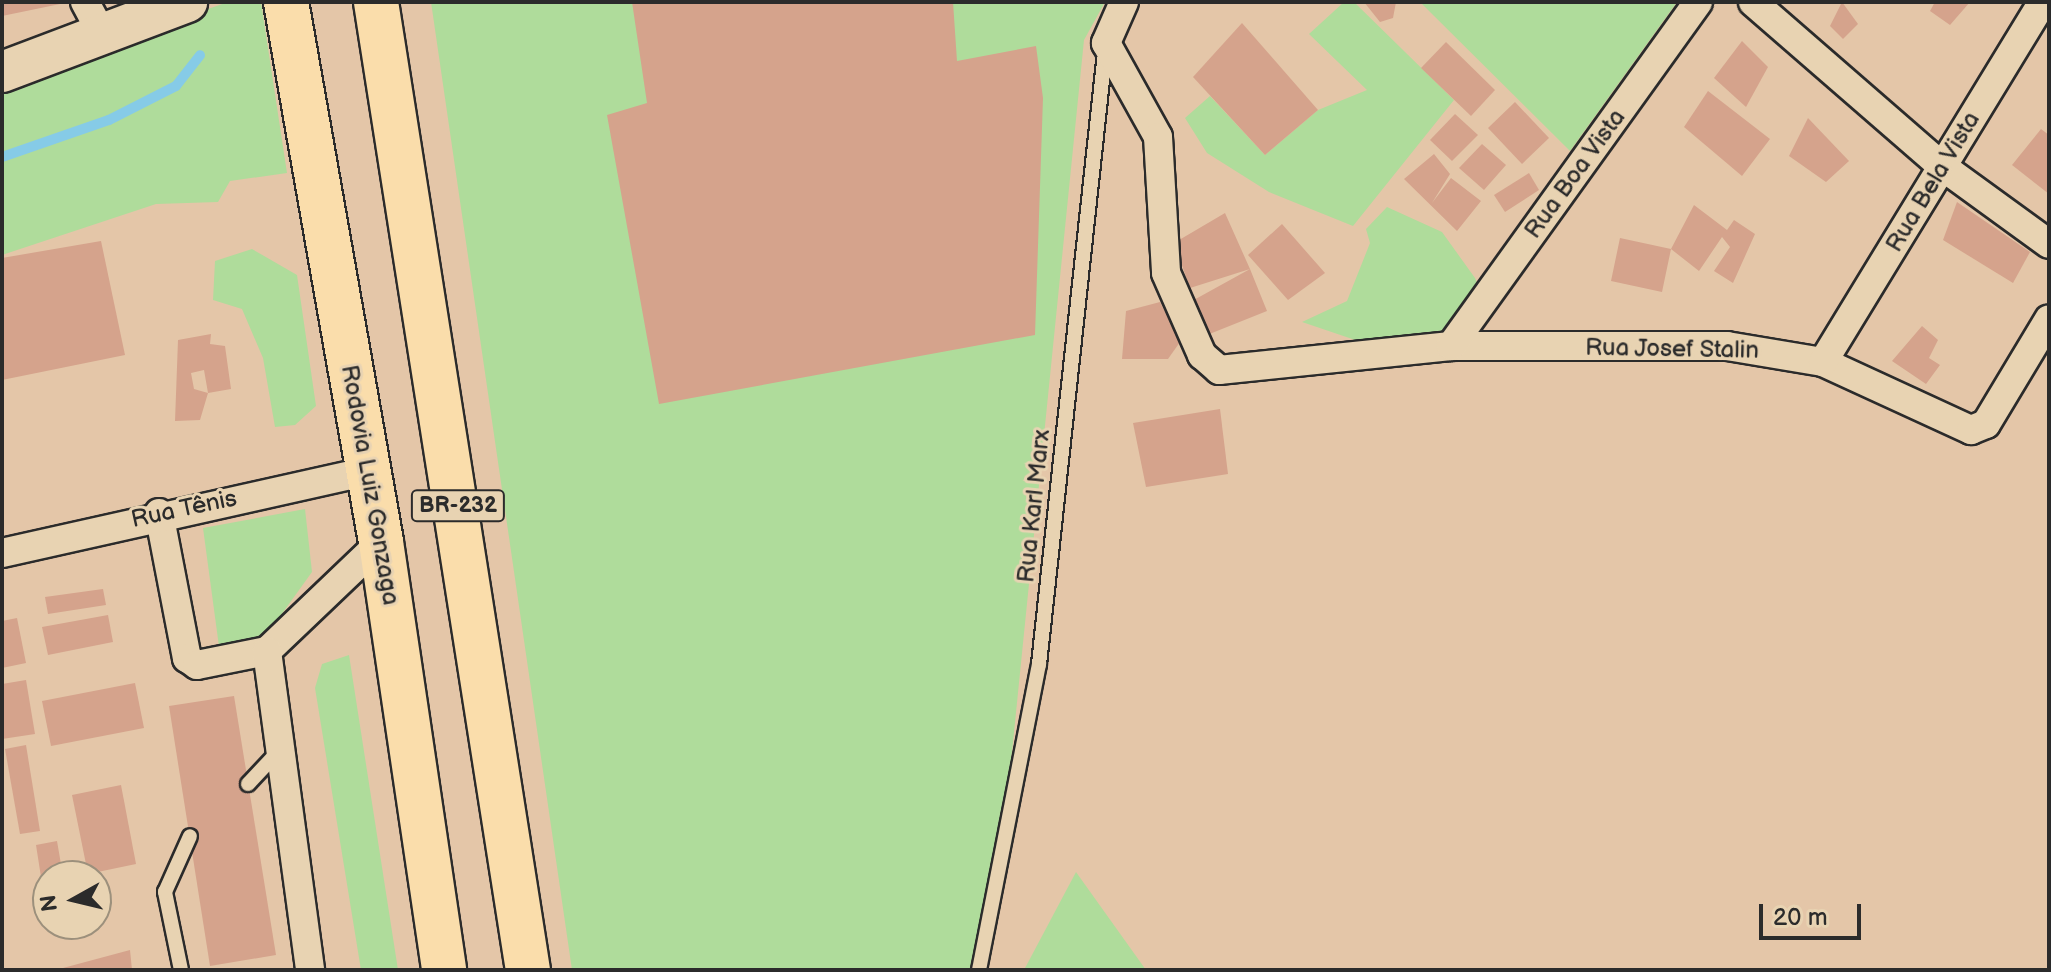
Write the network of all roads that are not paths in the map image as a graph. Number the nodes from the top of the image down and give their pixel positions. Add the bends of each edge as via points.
1 (187, 2) edge
2 (286, 2) edge
3 (1124, 2) edge
4 (1698, 2) edge
5 (1753, 2) edge
6 (2043, 2) edge
7 (104, 20) edge
8 (380, 22) edge
9 (1106, 43) junction
10 (2, 72) edge
11 (1943, 167) junction
12 (2049, 244) edge
13 (2049, 319) edge
14 (1451, 346) junction
15 (1823, 362) junction
16 (368, 471) junction
17 (159, 513) junction
18 (381, 542) junction
19 (2, 553) edge
20 (267, 651) junction
21 (278, 752) junction
22 (248, 784) dead end
23 (190, 836) dead end
24 (181, 970) edge
25 (310, 970) edge
26 (444, 970) edge
27 (528, 970) edge
28 (979, 970) edge

1 - 7 main road
2 - 16 highway, Rodovia Luiz Gonzaga / BR-232
3 - 9 street
4 - 14 street, Rua Boa Vista
5 - 11 street
6 - 11 street, Rua Bela Vista
7 - 10 main road
8 - 27 highway, BR-232
9 - 14 street, Rua Josef Stalin via 1158,137 1166,273 1202,355 1219,370
9 - 28 lane, Rua Karl Marx via 1039,664
11 - 12 street
11 - 15 street, Rua Bela Vista
13 - 15 street, Rua Josef Stalin via 1986,424 1971,430
14 - 15 street, Rua Josef Stalin via 1727,346
16 - 17 street, Rua Tênis
16 - 18 highway, Rodovia Luiz Gonzaga / BR-232
17 - 19 street, Rua Tênis
17 - 20 street via 187,658 206,665
18 - 20 street
18 - 26 highway, Rodovia Luiz Gonzaga / BR-232
20 - 21 street
21 - 22 lane
21 - 25 street
23 - 24 lane via 165,892

